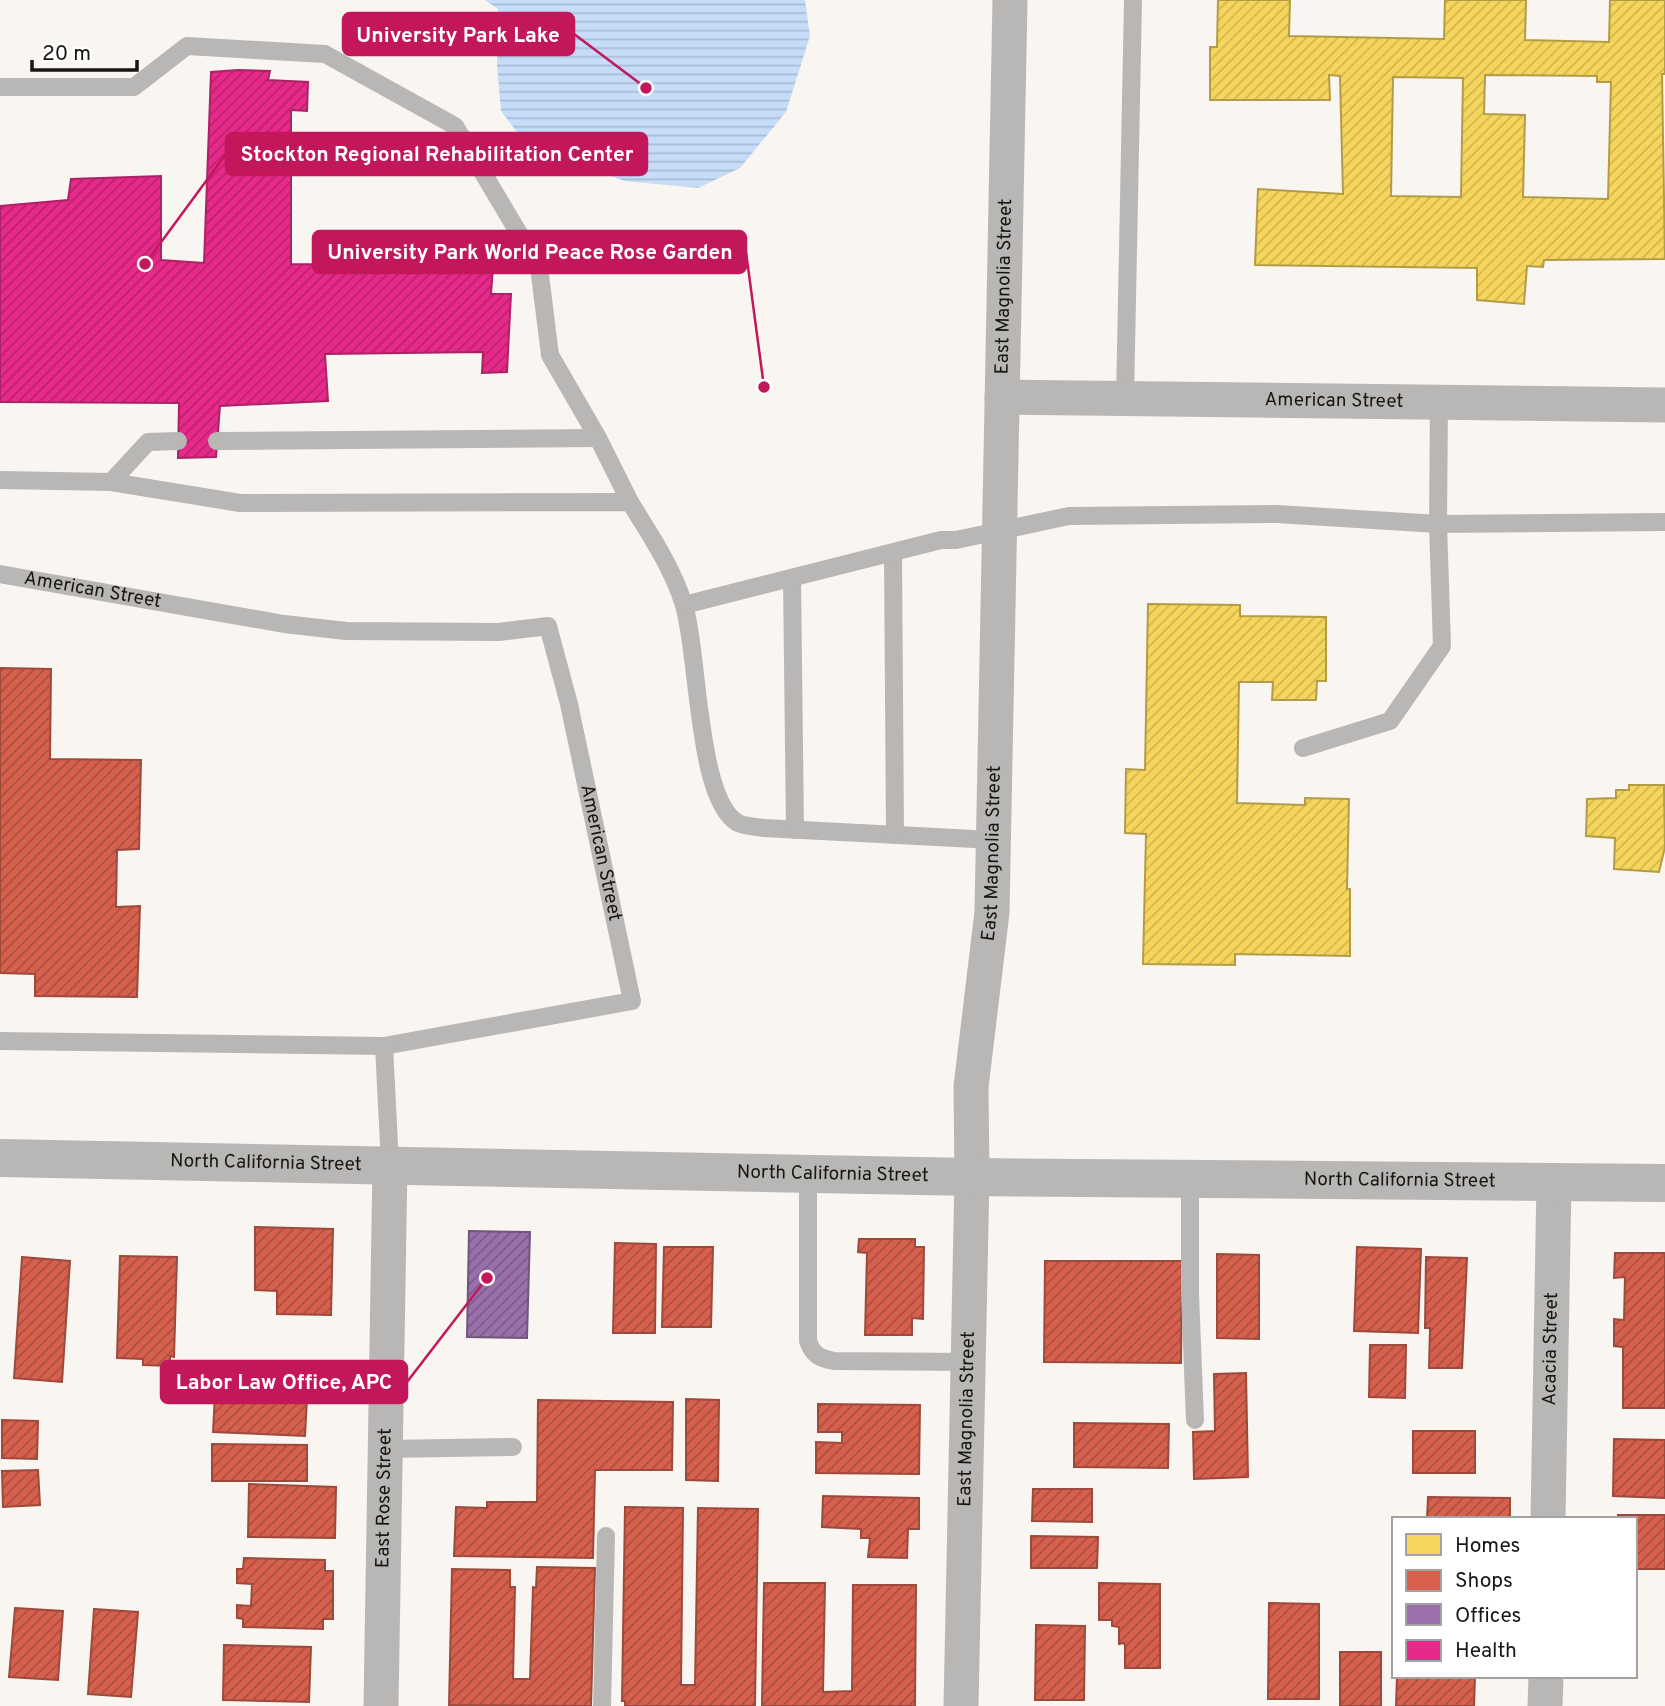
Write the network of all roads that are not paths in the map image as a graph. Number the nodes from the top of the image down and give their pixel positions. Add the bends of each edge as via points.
1 (1010, 0) edge
2 (1133, 0) edge
3 (0, 87) edge
4 (1002, 397) junction
5 (1125, 398) junction
6 (1439, 402) junction
7 (1665, 405) edge
8 (598, 438) junction
9 (217, 441) dead end
10 (178, 442) dead end
11 (0, 480) edge
12 (111, 482) junction
13 (630, 502) junction
14 (1665, 523) edge
15 (1438, 524) junction
16 (999, 530) junction
17 (893, 553) junction
18 (0, 574) edge
19 (792, 578) junction
20 (684, 604) junction
21 (1303, 748) dead end
22 (795, 830) junction
23 (895, 835) junction
24 (993, 840) junction
25 (0, 1041) edge
26 (384, 1046) junction
27 (0, 1158) edge
28 (390, 1164) junction
29 (808, 1173) junction
30 (972, 1177) junction
31 (1190, 1178) junction
32 (1554, 1181) junction
33 (1665, 1183) edge
34 (969, 1362) junction
35 (1195, 1420) dead end
36 (513, 1447) dead end
37 (386, 1449) junction
38 (1548, 1517) edge
39 (606, 1536) dead end
40 (1546, 1678) edge
41 (381, 1706) edge
42 (602, 1706) edge
43 (961, 1706) edge
44 (1545, 1706) edge

1 - 4 street, East Magnolia Street
2 - 5 lane
3 - 8 lane via 134,87 187,46 325,54 455,126 539,267 550,355
4 - 5 street, American Street
4 - 16 street, East Magnolia Street
5 - 6 street, American Street
6 - 7 street, American Street
6 - 15 lane
8 - 9 lane
8 - 13 lane
10 - 12 lane via 148,442
11 - 12 lane
12 - 13 lane via 240,503
13 - 20 lane via 668,563
14 - 15 lane
15 - 16 lane via 1277,514 1069,516
15 - 21 lane via 1443,646 1390,721
16 - 17 lane
16 - 24 street, East Magnolia Street
17 - 19 lane
17 - 23 lane
18 - 26 lane, American Street via 346,631 499,632 548,626 632,1001
19 - 20 lane
19 - 22 lane
20 - 22 lane via 709,768 722,807 738,822
22 - 23 lane
23 - 24 lane
24 - 30 street, East Magnolia Street via 992,912 971,1087
25 - 26 lane, American Street
26 - 28 lane
27 - 28 street, North California Street
28 - 29 street, North California Street
28 - 37 street, East Rose Street
29 - 30 street, North California Street
29 - 34 lane via 808,1341 812,1352 834,1361
30 - 31 street, North California Street
30 - 34 street, East Magnolia Street
31 - 32 street, North California Street
31 - 35 lane
32 - 33 street, North California Street
32 - 38 street, Acacia Street
34 - 43 street, East Magnolia Street
36 - 37 lane
37 - 41 street, East Rose Street
39 - 42 lane
40 - 44 street

